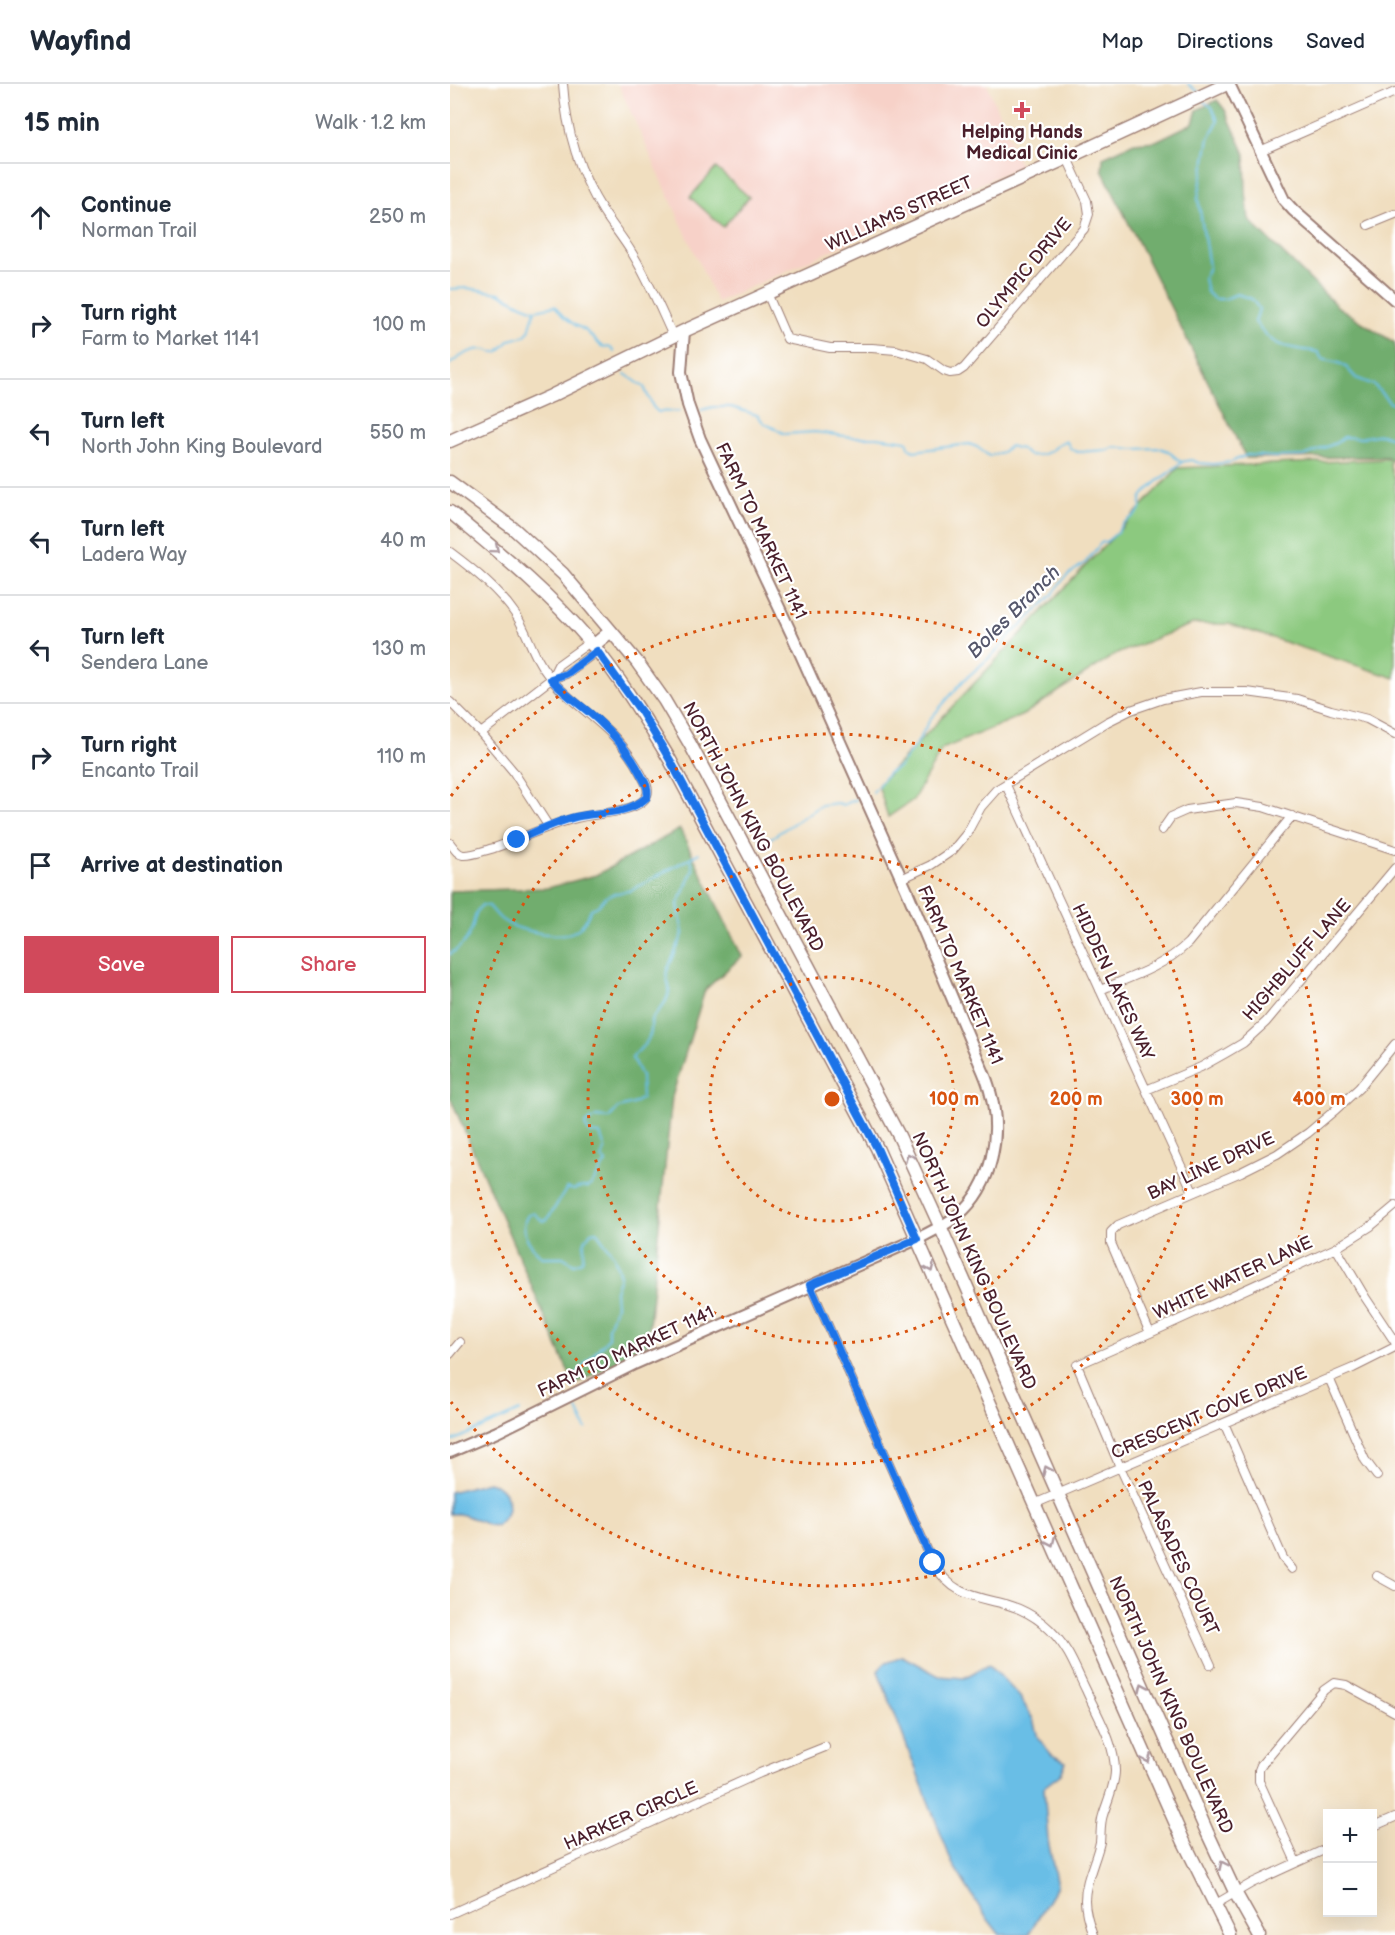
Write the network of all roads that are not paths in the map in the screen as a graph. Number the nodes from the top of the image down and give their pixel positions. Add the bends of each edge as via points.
1 (563, 84) edge
2 (1223, 86) edge
3 (1395, 92) edge
4 (1260, 151) junction
5 (1067, 158) junction
6 (1395, 214) edge
7 (1368, 225) dead end
8 (767, 293) junction
9 (1395, 300) edge
10 (678, 333) junction
11 (450, 441) edge
12 (450, 482) edge
13 (450, 512) edge
14 (450, 552) edge
15 (611, 632) junction
16 (593, 646) junction
17 (551, 679) junction
18 (450, 702) edge
19 (481, 733) junction
20 (1395, 734) edge
21 (1006, 785) junction
22 (1292, 816) junction
23 (549, 827) junction
24 (1161, 830) dead end
25 (450, 843) edge
26 (1395, 850) edge
27 (1395, 868) edge
28 (902, 879) junction
29 (773, 901) junction
30 (752, 911) junction
31 (1100, 990) junction
32 (1395, 1044) edge
33 (1146, 1090) junction
34 (1193, 1192) junction
35 (1395, 1206) edge
36 (940, 1226) junction
37 (917, 1239) junction
38 (1336, 1248) junction
39 (810, 1285) junction
40 (1150, 1333) junction
41 (460, 1342) dead end
42 (1395, 1344) edge
43 (450, 1354) edge
44 (1077, 1365) joint
45 (1329, 1378) junction
46 (1224, 1423) junction
47 (450, 1452) edge
48 (1120, 1467) junction
49 (1377, 1476) dead end
50 (1058, 1494) junction
51 (1035, 1504) junction
52 (1292, 1569) dead end
53 (1377, 1576) dead end
54 (1395, 1586) edge
55 (1210, 1665) dead end
56 (1395, 1712) edge
57 (825, 1747) dead end
58 (1395, 1816) edge
59 (1377, 1825) edge
60 (1323, 1850) edge
61 (1296, 1862) junction
62 (1236, 1894) junction
63 (1215, 1905) junction
64 (450, 1914) edge
65 (1093, 1935) edge
66 (1230, 1935) edge
67 (1259, 1935) edge

1 - 10 street via 569,129 587,183 632,251
2 - 4 street
2 - 5 main road, WILLIAMS STREET
3 - 4 street
4 - 9 street via 1293,210
5 - 8 main road, WILLIAMS STREET
5 - 8 street, OLYMPIC DRIVE via 1087,201 1089,214 1084,229 958,372 944,371 927,359 896,350 830,348 787,339
6 - 7 street
8 - 10 main road, WILLIAMS STREET
10 - 11 main road, WILLIAMS STREET
10 - 28 street, FARM TO MARKET 1141 via 681,372 700,439
12 - 15 main road, NORTH JOHN KING BOULEVARD via 514,529 563,574
13 -> 16 main road via 552,601
14 - 17 street via 484,579 516,615
15 - 16 main road
15 - 29 main road, NORTH JOHN KING BOULEVARD via 664,700
16 - 17 street via 558,665
16 - 30 main road via 642,713
17 - 19 street
17 - 23 street via 618,739 647,786 647,797 622,811 574,817
18 - 19 street
19 - 23 street via 513,771
20 - 21 street via 1367,719 1297,699 1202,692 1131,710
21 - 28 street via 981,807 967,834 953,850
21 - 31 street, HIDDEN LAKES WAY
22 - 24 street via 1236,803 1212,805 1171,817
22 - 26 street
22 - 31 street via 1175,955
23 - 25 street via 477,853 459,854
27 - 33 street, HIGHBLUFF LANE via 1266,1022 1243,1043 1201,1067
28 - 36 street, FARM TO MARKET 1141 via 980,1064 995,1119 992,1159 982,1184 958,1215
29 - 30 main road
36 -> 29 main road, NORTH JOHN KING BOULEVARD via 899,1136
30 - 37 main road via 877,1148
31 - 33 street, HIDDEN LAKES WAY
32 - 34 street, BAY LINE DRIVE via 1359,1088 1308,1133 1277,1154
33 - 34 street, HIDDEN LAKES WAY
34 - 40 street, BAY LINE DRIVE via 1118,1225 1111,1232 1111,1243
35 - 38 street, WHITE WATER LANE
36 - 37 street, FARM TO MARKET 1141
50 -> 36 main road, NORTH JOHN KING BOULEVARD
37 - 39 street, FARM TO MARKET 1141
37 -> 51 main road
38 - 40 street, WHITE WATER LANE
38 - 42 street
39 - 47 street, FARM TO MARKET 1141
39 - 65 street via 942,1578 958,1591 1007,1605 1046,1625 1068,1654 1102,1725 1115,1773 1086,1889 1087,1918
40 - 44 street, WHITE WATER LANE
41 - 43 street
42 - 45 street, CRESCENT COVE DRIVE
44 - 48 street, PALASADES COURT
45 - 46 street, CRESCENT COVE DRIVE
45 - 49 street via 1365,1460
46 - 48 street, CRESCENT COVE DRIVE
46 - 52 street via 1283,1558
48 - 50 street, CRESCENT COVE DRIVE
48 - 55 street, PALASADES COURT
50 - 51 street, CRESCENT COVE DRIVE
62 -> 50 main road, NORTH JOHN KING BOULEVARD
51 -> 63 main road
53 - 54 street
56 - 61 street via 1346,1685 1334,1683 1261,1765 1259,1781
57 - 64 street, HARKER CIRCLE
58 - 59 street
60 - 61 street
61 - 62 street
62 - 63 street
62 - 67 main road, NORTH JOHN KING BOULEVARD
63 - 66 main road

